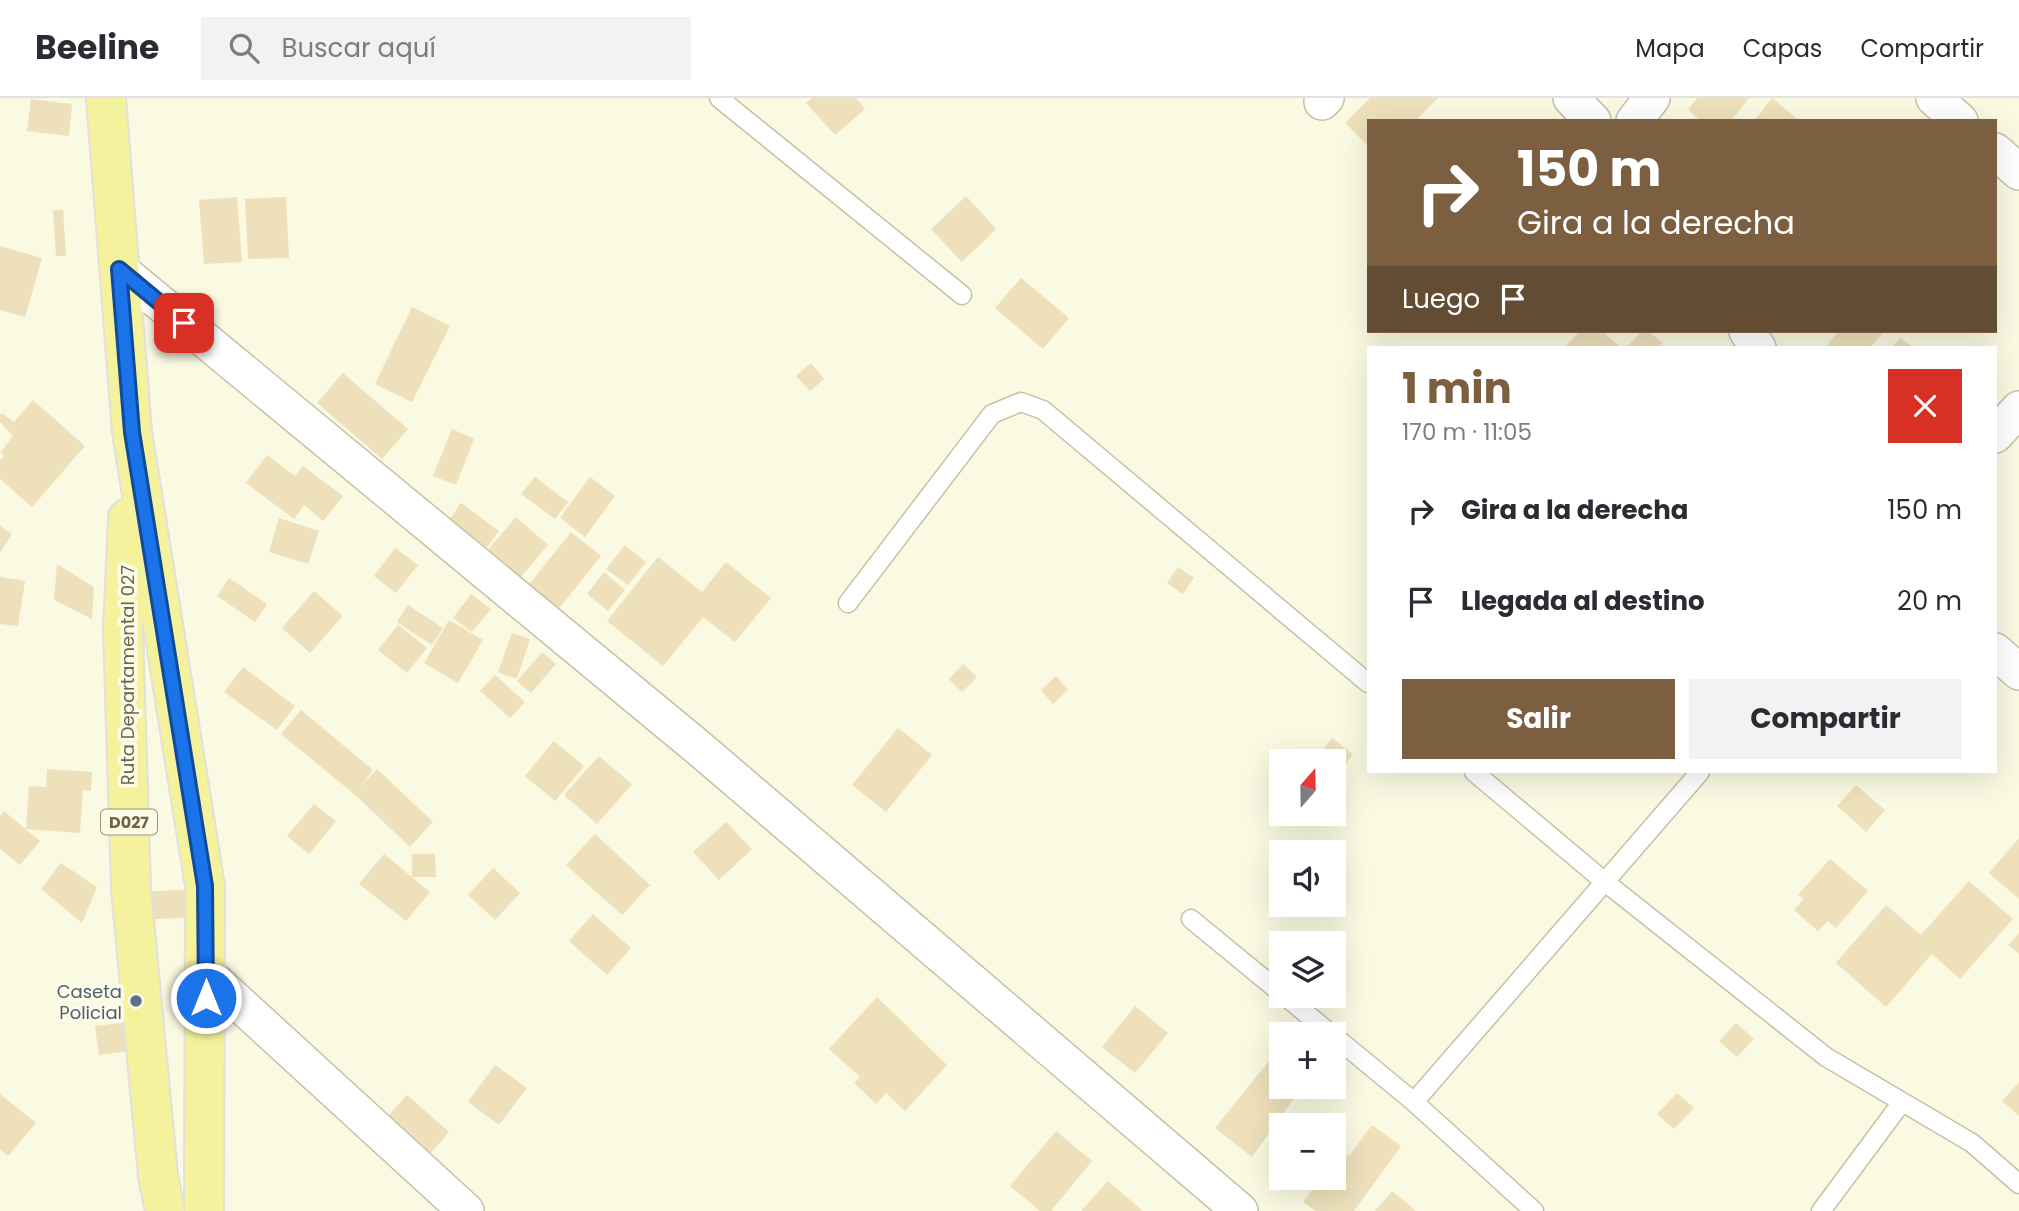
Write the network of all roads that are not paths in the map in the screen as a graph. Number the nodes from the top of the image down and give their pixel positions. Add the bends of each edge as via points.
1 (106, 98) edge
2 (719, 98) edge
3 (1571, 98) edge
4 (1652, 98) edge
5 (1934, 98) edge
6 (1591, 119) edge
7 (1636, 119) edge
8 (1958, 119) edge
9 (1997, 153) edge
10 (2019, 172) edge
11 (119, 269) junction
12 (962, 295) dead end
13 (2019, 409) edge
14 (132, 432) junction
15 (1997, 433) edge
16 (848, 603) dead end
17 (1997, 653) edge
18 (2019, 672) edge
19 (1367, 682) edge
20 (1475, 773) edge
21 (1699, 773) edge
22 (1605, 882) junction
23 (1191, 919) dead end
24 (206, 973) junction
25 (1269, 983) edge
26 (1300, 1008) edge
27 (1316, 1022) edge
28 (1346, 1046) edge
29 (1414, 1102) junction
30 (1902, 1102) junction
31 (2019, 1184) edge
32 (165, 1211) edge
33 (204, 1211) edge
34 (466, 1211) edge
35 (1240, 1211) edge
36 (1534, 1211) edge
37 (1821, 1211) edge

1 - 11 main road, Ruta Departamental 027 / D027
2 - 12 lane
3 - 6 street
4 - 7 street
5 - 8 street
9 - 10 street
11 - 14 main road, Ruta Departamental 027 / D027
11 - 35 street via 700,749
13 - 15 street
14 - 24 main road, Ruta Departamental 027 / D027 via 205,886
14 - 32 main road, Ruta Departamental 027 / D027 via 123,629 131,889 156,1162
16 - 19 lane via 992,414 1021,402 1043,410
17 - 18 street
20 - 22 lane
21 - 22 lane
22 - 29 lane
22 - 30 lane via 1826,1058
23 - 25 lane
24 - 33 main road, Ruta Departamental 027 / D027
24 - 34 street
26 - 27 lane
28 - 29 lane
29 - 36 lane
30 - 31 lane via 1972,1143
30 - 37 lane

